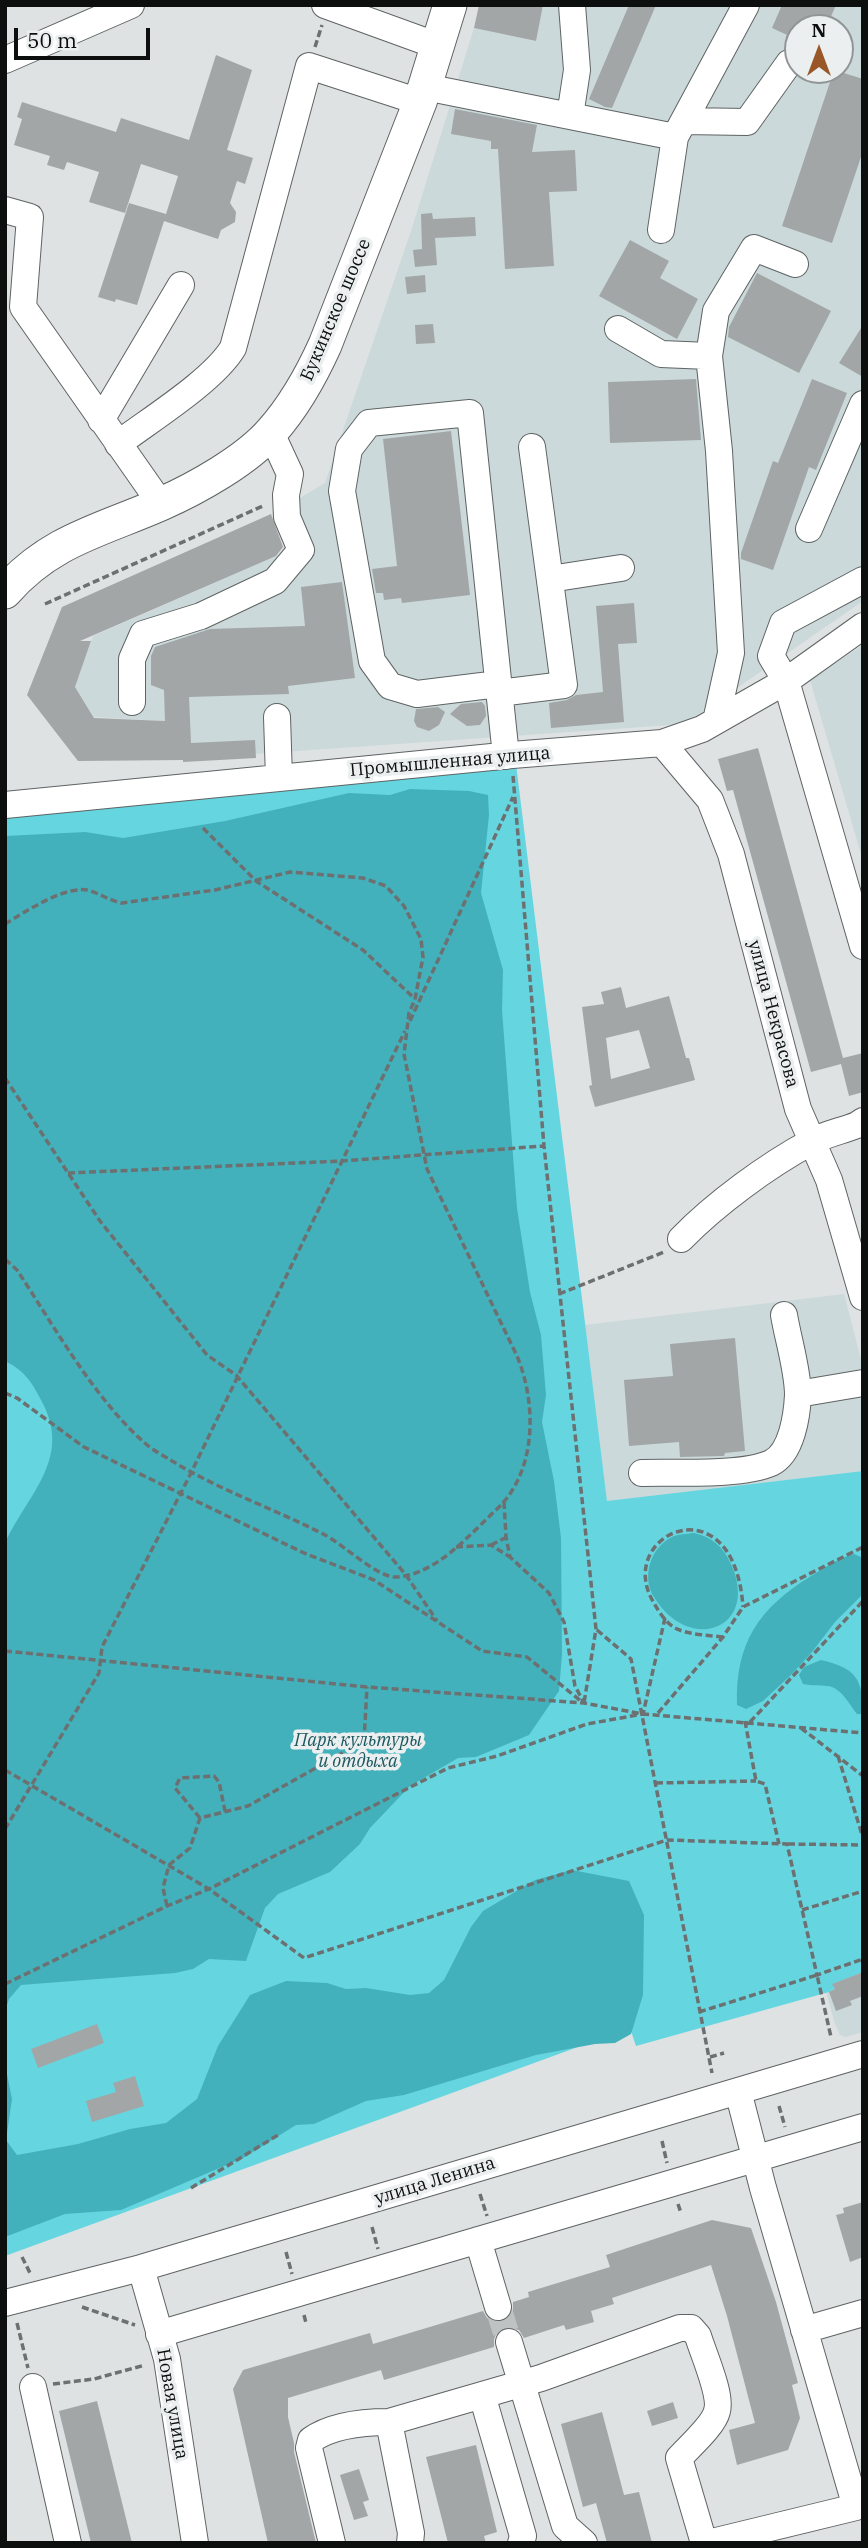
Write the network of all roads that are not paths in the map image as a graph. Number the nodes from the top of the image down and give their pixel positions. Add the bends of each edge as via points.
1 (131, 5) edge
2 (450, 5) edge
3 (572, 5) edge
4 (746, 5) edge
5 (326, 6) edge
6 (438, 46) junction
7 (5, 60) edge
8 (784, 70) edge
9 (422, 94) junction
10 (570, 116) junction
11 (679, 129) junction
12 (5, 210) edge
13 (661, 230) dead end
14 (795, 264) dead end
15 (181, 285) dead end
16 (14, 304) edge
17 (618, 329) dead end
18 (709, 356) junction
19 (863, 404) edge
20 (101, 420) junction
21 (271, 433) junction
22 (118, 444) junction
23 (533, 447) dead end
24 (161, 504) junction
25 (809, 529) dead end
26 (621, 568) dead end
27 (550, 579) junction
28 (863, 580) edge
29 (5, 592) edge
30 (863, 626) edge
31 (786, 681) junction
32 (499, 689) junction
33 (132, 702) dead end
34 (277, 717) dead end
35 (716, 721) junction
36 (662, 743) junction
37 (509, 756) junction
38 (279, 778) junction
39 (5, 804) edge
40 (863, 946) edge
41 (863, 1121) edge
42 (812, 1141) junction
43 (853, 1225) edge
44 (681, 1239) road end
45 (863, 1297) edge
46 (784, 1315) dead end
47 (863, 1382) edge
48 (798, 1394) junction
49 (642, 1473) dead end
50 (863, 2054) edge
51 (738, 2091) junction
52 (863, 2127) edge
53 (755, 2159) junction
54 (478, 2240) junction
55 (141, 2268) junction
56 (498, 2306) tunnel mouth
57 (11, 2313) edge
58 (863, 2313) edge
59 (804, 2330) junction
60 (153, 2331) junction
61 (509, 2342) tunnel mouth
62 (520, 2384) junction
63 (33, 2387) road end
64 (482, 2395) junction
65 (389, 2422) junction
66 (859, 2506) edge
67 (68, 2543) edge
68 (195, 2543) edge
69 (332, 2543) edge
70 (410, 2543) edge
71 (521, 2543) edge
72 (584, 2543) edge
73 (706, 2543) edge

1 - 7 street
2 - 6 main road, Букинское шоссе
3 - 10 street via 577,70
4 - 11 street
5 - 6 street
6 - 9 main road, Букинское шоссе
8 - 11 street via 747,122
9 - 10 street
9 - 21 main road, Букинское шоссе via 325,345 310,377
9 - 22 street via 309,66 233,348 209,376
10 - 11 street
11 - 13 street
12 - 16 street via 30,218
14 - 18 street via 754,248 716,311
15 - 20 street
16 - 20 street
17 - 18 street via 661,354
18 - 35 street via 730,653
19 - 25 street
20 - 22 street
21 - 24 main road, Букинское шоссе via 201,484
21 - 33 street via 290,474 287,517 301,550 275,581 201,616 143,634 132,659
22 - 24 street
23 - 27 street
24 - 29 main road, Букинское шоссе via 82,534 48,553
26 - 27 street
27 - 32 street via 564,685
28 - 31 street via 783,623 771,656
30 - 31 street, Промышленная улица
31 - 35 street, Промышленная улица
31 - 40 street
32 - 32 street via 470,413 369,423 349,449 342,492 372,661 390,686 417,694
32 - 37 street
34 - 38 street
35 - 36 street, Промышленная улица
36 - 37 street, Промышленная улица
36 - 42 street, улица Некрасова via 710,800 720,822 798,1109
37 - 38 street, Промышленная улица
38 - 39 street, Промышленная улица
41 - 42 street
42 - 43 street, улица Некрасова
42 - 44 street via 754,1179
43 - 45 street, улица Некрасова
46 - 48 street
47 - 48 street
48 - 49 street via 794,1424 784,1451 773,1462 716,1472
50 - 51 street, улица Ленина
51 - 53 street
51 - 55 street, улица Ленина
52 - 53 street
53 - 54 street
53 - 59 street
54 - 56 street
54 - 60 street
55 - 57 street, улица Ленина
55 - 60 street, Новая улица
58 - 59 street
59 - 66 street
60 - 68 street, Новая улица via 167,2359
61 - 62 street
62 - 64 street
62 - 72 street via 565,2526
62 - 73 street via 691,2328 698,2336 718,2412 679,2458
63 - 67 street
64 - 65 street
64 - 71 street via 523,2536
65 - 69 street via 366,2422 311,2440 309,2448
65 - 70 street
66 - 73 street

